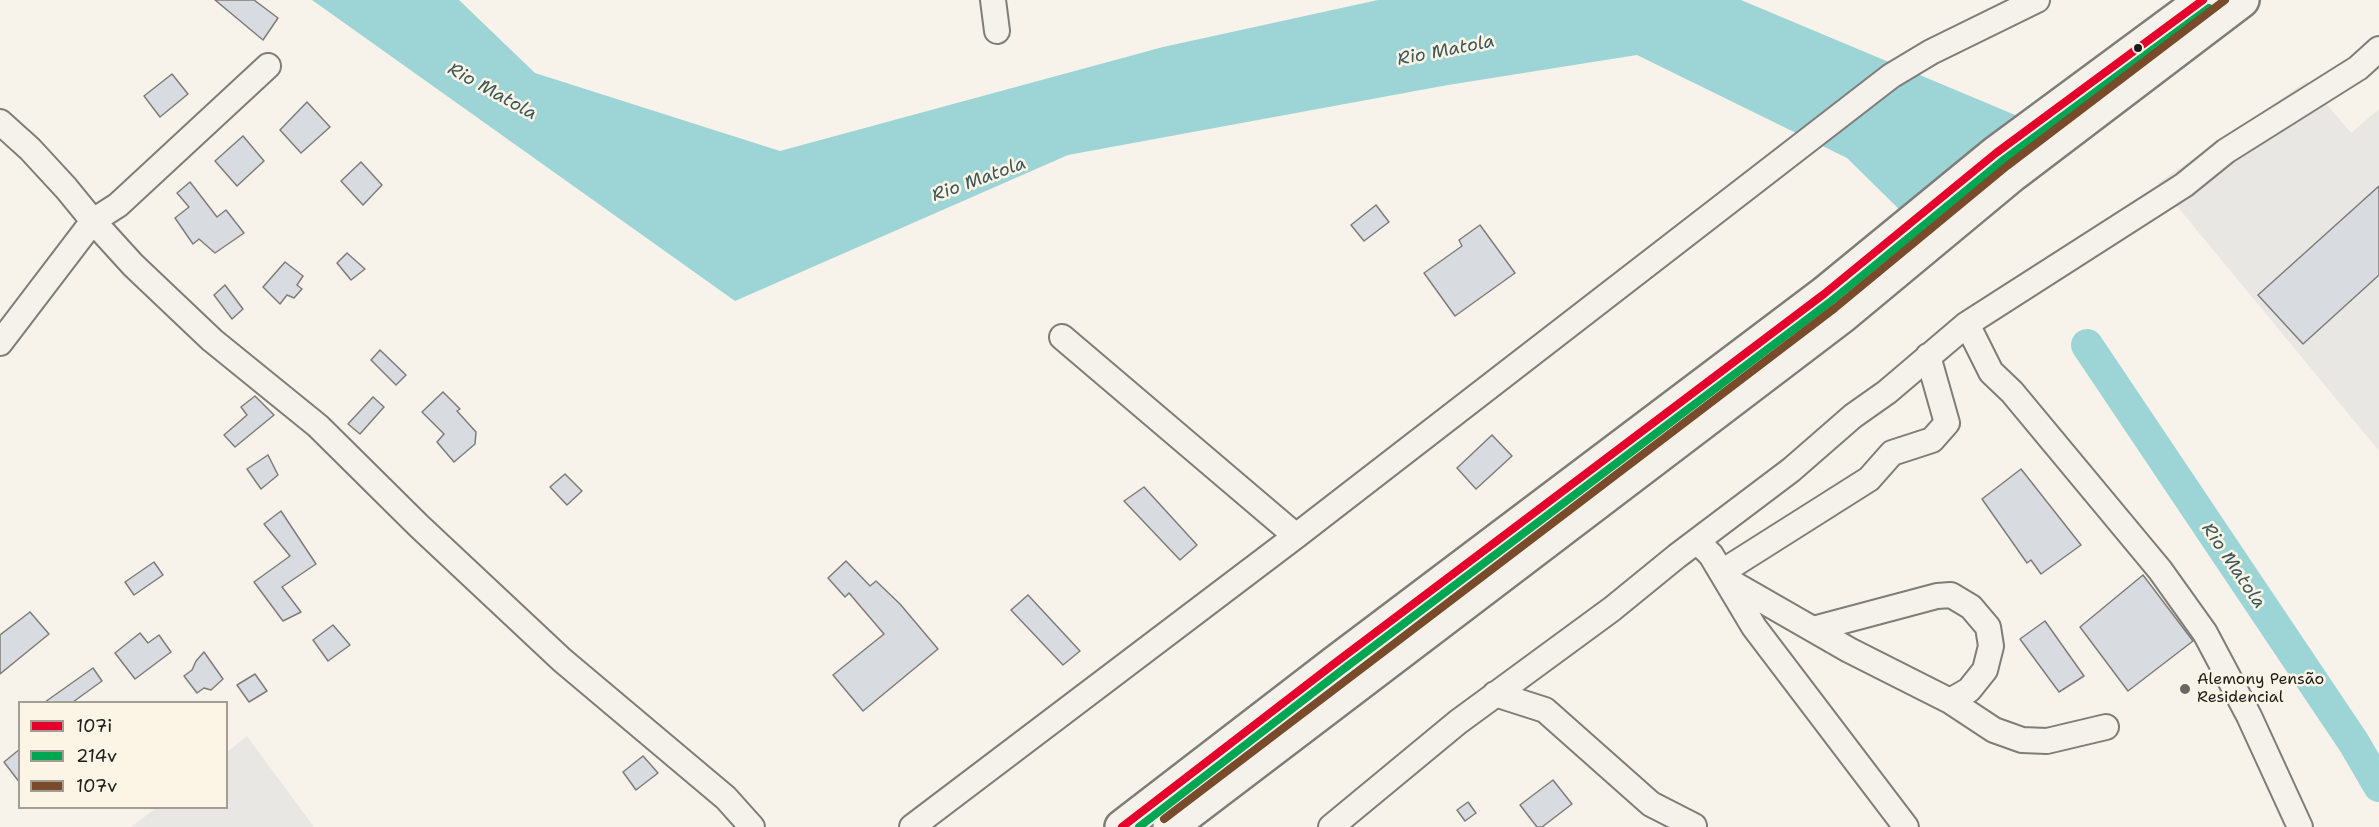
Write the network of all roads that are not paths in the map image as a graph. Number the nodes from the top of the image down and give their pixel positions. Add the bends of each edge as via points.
1 (993, 0) edge
2 (2037, 0) edge
3 (2203, 0) edge
4 (2242, 0) edge
5 (998, 31) dead end
6 (2379, 49) edge
7 (268, 66) dead end
8 (0, 122) edge
9 (93, 221) junction
10 (1966, 324) junction
11 (1062, 337) dead end
12 (0, 343) edge
13 (1928, 356) junction
14 (1296, 536) junction
15 (1697, 541) junction
16 (1724, 576) junction
17 (1814, 629) junction
18 (1495, 694) junction
19 (1950, 701) junction
20 (2106, 727) dead end
21 (1694, 826) edge
22 (752, 827) edge
23 (912, 827) edge
24 (1122, 827) edge
25 (1170, 827) edge
26 (1330, 827) edge
27 (1906, 827) edge
28 (2300, 827) edge

1 - 5 street
2 - 14 street via 1891,76
3 - 24 highway via 1996,153 1824,294
4 - 25 highway via 2013,174 1842,316
6 - 10 street via 2358,68 2226,151 2184,185
7 - 9 street via 118,205
8 - 9 street via 30,149
9 - 12 street
9 - 22 street via 212,340 318,426 562,660 726,798
10 - 13 street
10 - 28 street via 1990,372 2012,392 2160,570 2205,633 2249,716
11 - 14 street
13 - 15 street via 1791,470
13 - 16 street via 1947,423 1932,440 1892,453 1869,479
14 - 23 street
15 - 16 street
15 - 18 street
16 - 17 street
16 - 27 street via 1754,627
17 - 19 street
17 - 19 street via 1950,595 1971,608 1988,627 1991,646 1985,670 1970,690
18 - 21 street via 1545,710 1651,804
18 - 26 street
19 - 20 street via 1994,730 2022,741 2047,741

